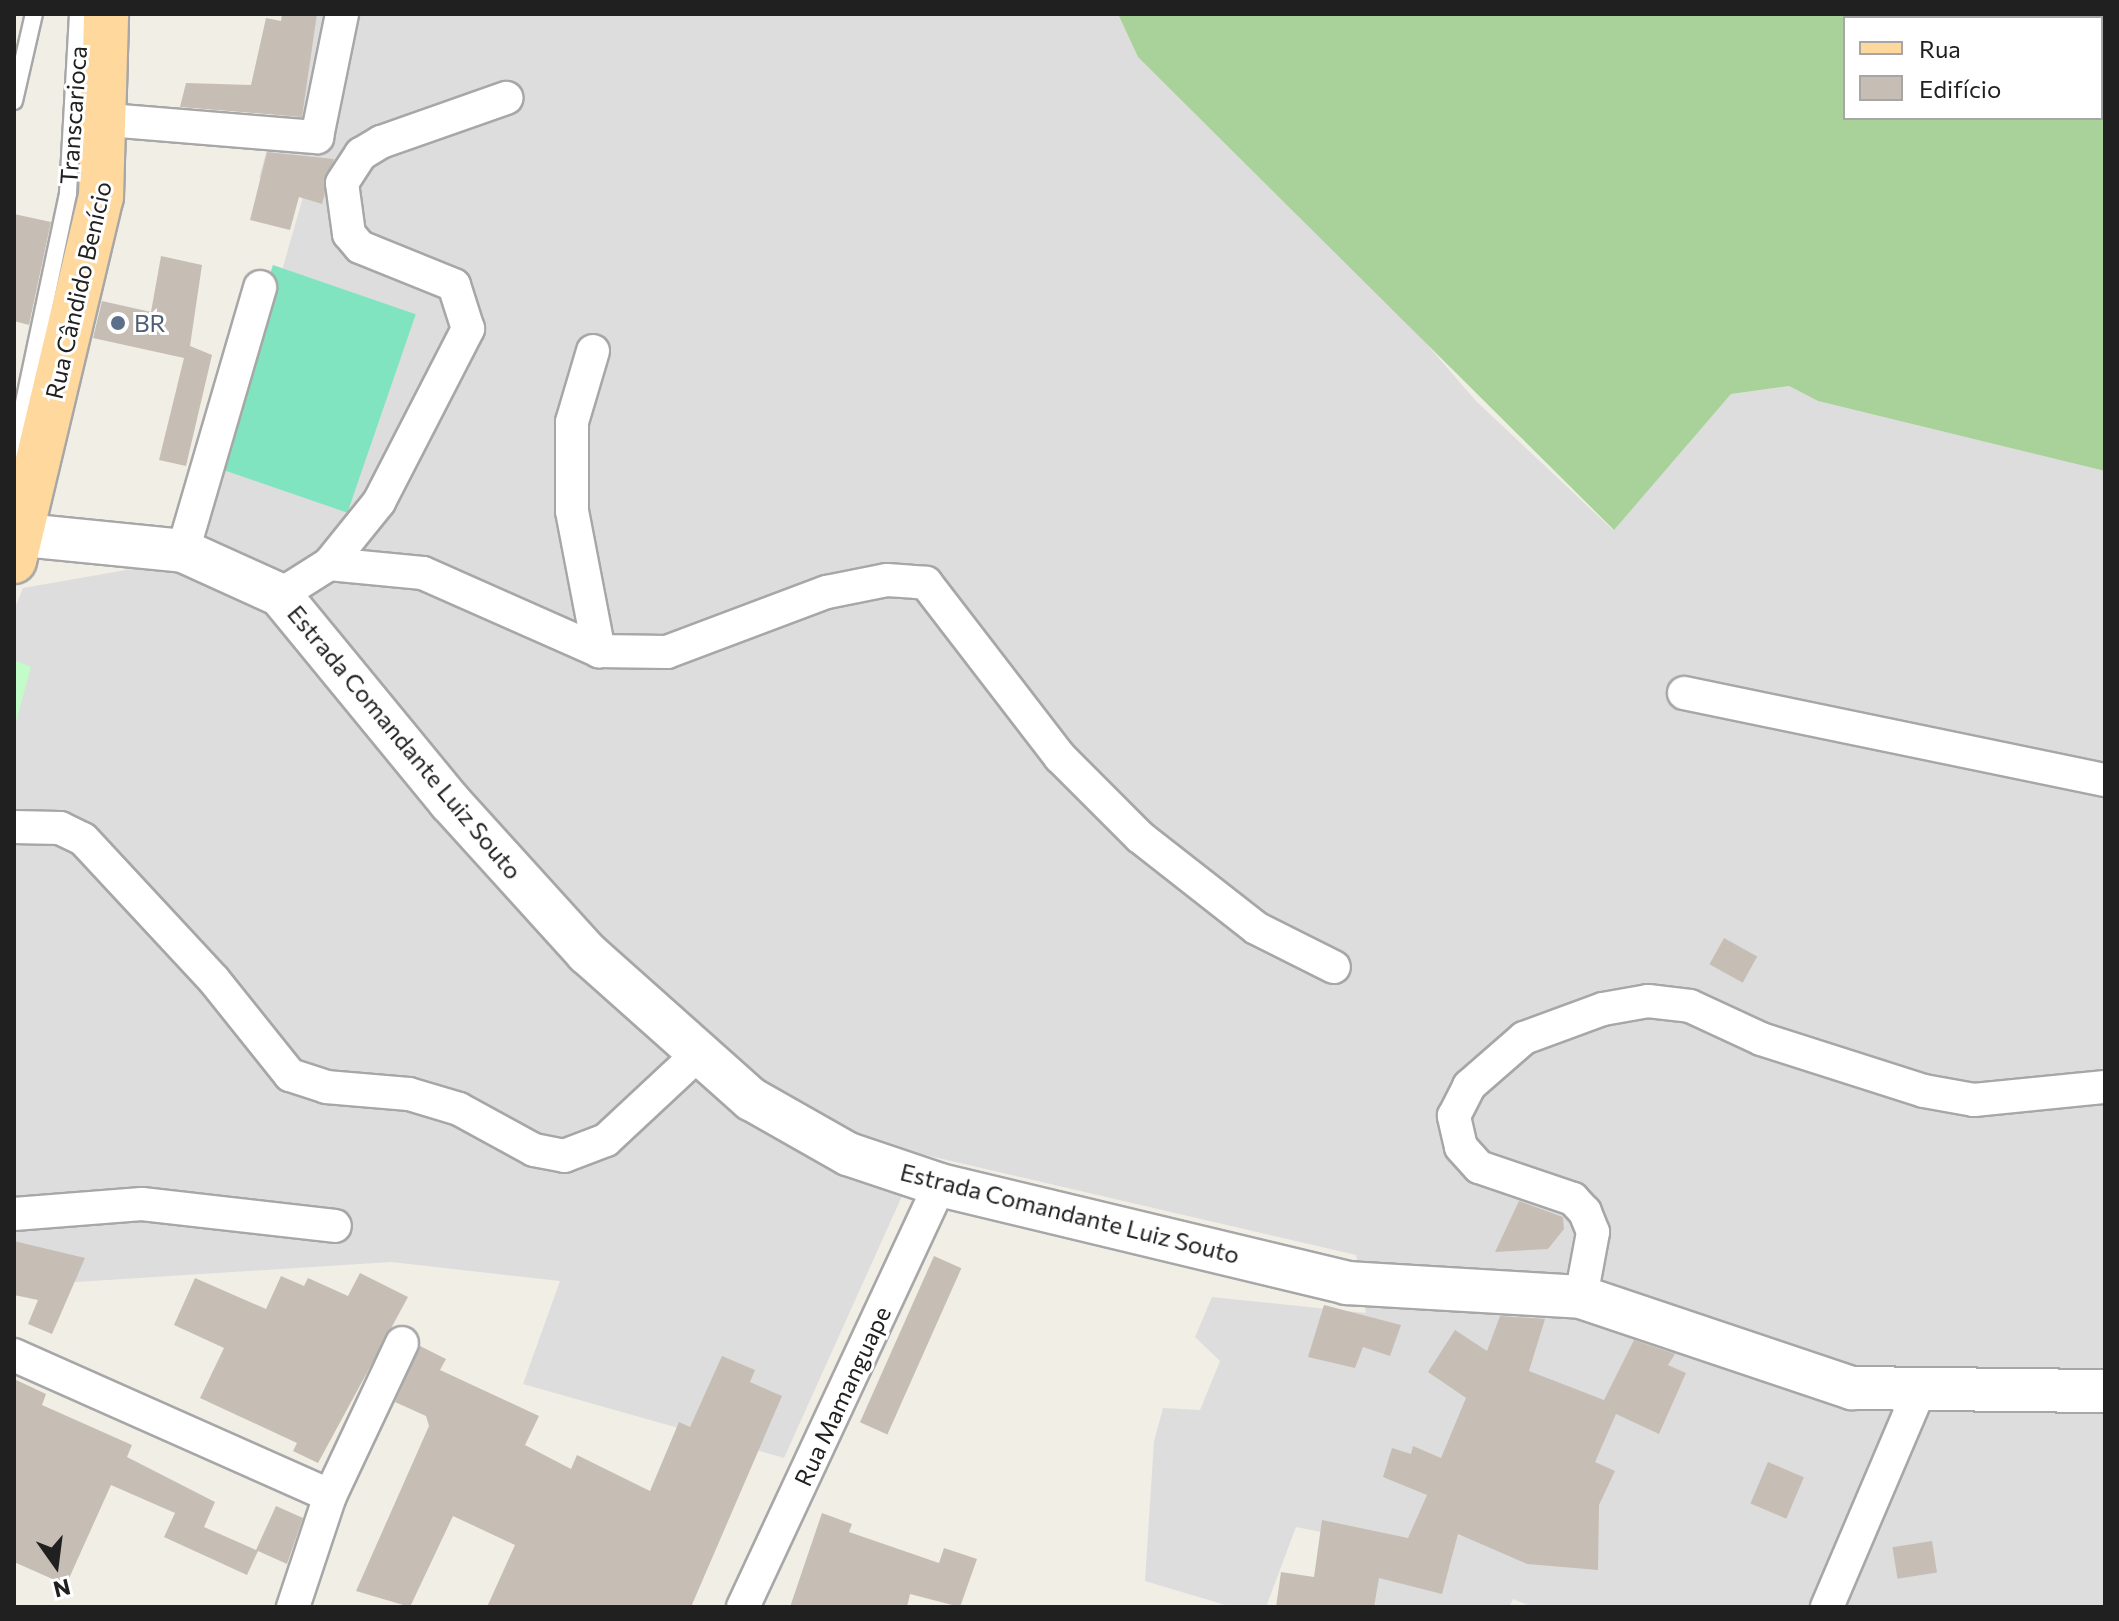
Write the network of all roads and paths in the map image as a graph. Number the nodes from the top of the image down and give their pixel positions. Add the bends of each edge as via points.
1 (34, 14) edge
2 (78, 14) edge
3 (106, 14) edge
4 (342, 14) edge
5 (506, 98) dead end
6 (14, 101) edge
7 (109, 120) junction
8 (260, 287) dead end
9 (593, 351) dead end
10 (14, 450) edge
11 (19, 548) edge
12 (183, 551) junction
13 (329, 564) junction
14 (280, 595) junction
15 (599, 651) junction
16 (1684, 693) dead end
17 (2105, 780) edge
18 (14, 827) edge
19 (1334, 967) dead end
20 (697, 1055) junction
21 (2105, 1087) edge
22 (940, 1185) junction
23 (14, 1214) edge
24 (335, 1226) dead end
25 (1581, 1297) junction
26 (402, 1343) dead end
27 (14, 1355) edge
28 (1921, 1387) junction
29 (2105, 1391) edge
30 (330, 1496) junction
31 (293, 1607) edge
32 (743, 1607) edge
33 (1827, 1607) edge

1 - 6 lane, Transcarioca
2 - 10 lane, Transcarioca via 70,178
3 - 7 main road, Rua Cândido Benício
4 - 7 street via 317,137
5 - 13 street via 381,142 361,154 342,183 349,234 360,247 454,285 468,329 379,502
7 - 11 main road, Rua Cândido Benício via 101,197
8 - 12 street
9 - 15 street via 572,422 572,511
11 - 12 street, Estrada Comandante Luiz Souto
12 - 14 street, Estrada Comandante Luiz Souto
13 - 14 street
13 - 15 street via 423,573
14 - 20 street, Estrada Comandante Luiz Souto via 471,826 587,953
15 - 19 street via 667,652 827,592 887,580 926,583 1060,757 1140,837 1232,912
16 - 17 street
18 - 20 street via 60,828 94,849 290,1075 326,1087 421,1098 459,1109 534,1150 564,1156 606,1140
20 - 22 street, Estrada Comandante Luiz Souto via 751,1099 848,1154
21 - 25 street via 1974,1100 1924,1091 1761,1039 1690,1006 1648,1001 1524,1038 1469,1086 1454,1116 1461,1147 1479,1167 1573,1199 1585,1212 1593,1232
22 - 25 street, Estrada Comandante Luiz Souto via 1347,1283
22 - 32 street, Rua Mamanguape
23 - 24 street via 142,1204
25 - 28 street, Estrada Comandante Luiz Souto via 1651,1315 1801,1377 1852,1388
26 - 30 street
27 - 30 street
28 - 29 street, Estrada Comandante Luiz Souto
28 - 33 street
30 - 31 street

